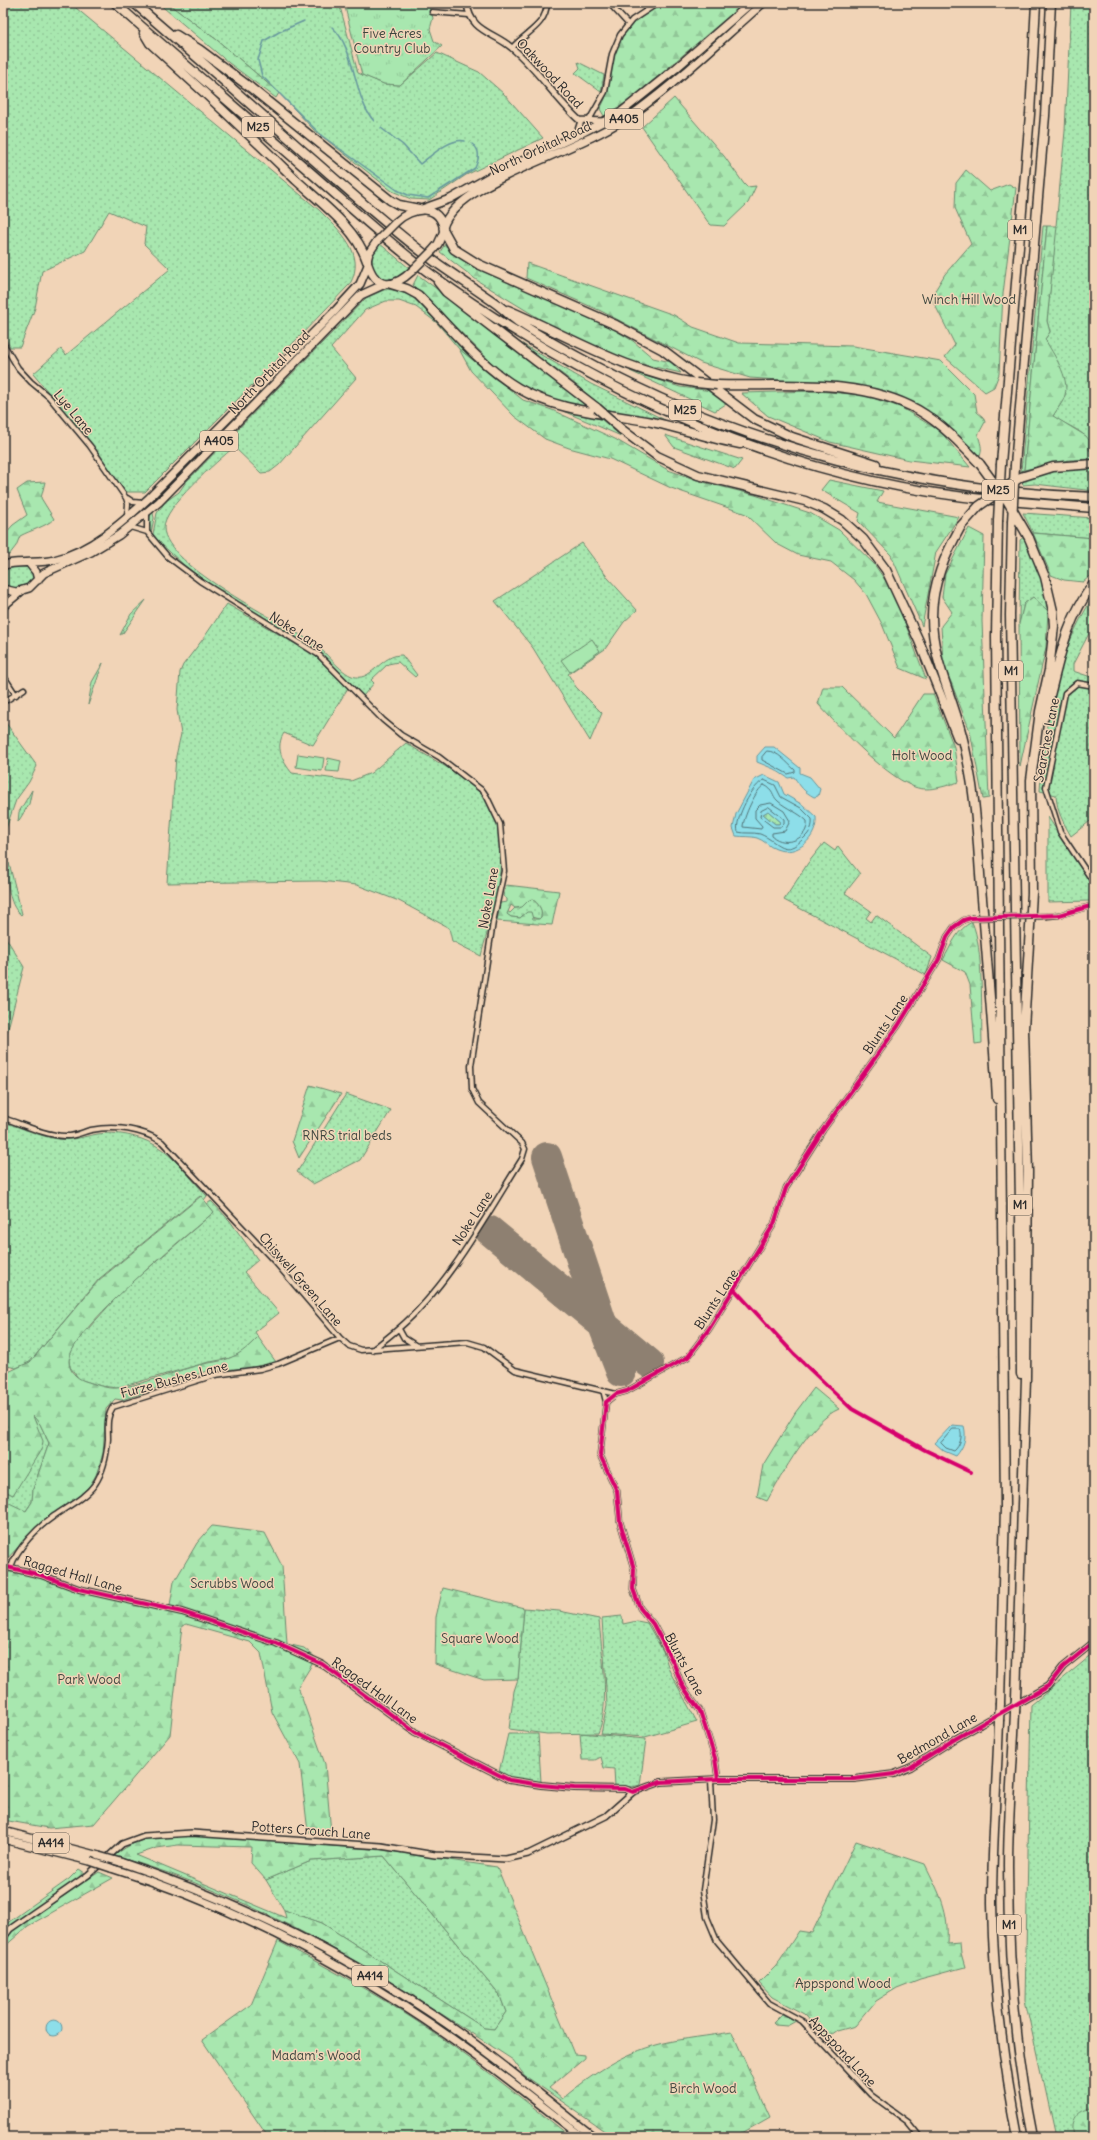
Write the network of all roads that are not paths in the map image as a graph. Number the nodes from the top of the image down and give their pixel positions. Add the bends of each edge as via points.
1 (115, 3) edge
2 (134, 3) edge
3 (467, 3) edge
4 (547, 3) edge
5 (608, 3) edge
6 (658, 3) edge
7 (751, 3) edge
8 (763, 3) edge
9 (1036, 3) edge
10 (1051, 3) edge
11 (432, 12) dead end
12 (469, 15) junction
13 (628, 24) junction
14 (139, 25) junction
15 (162, 28) junction
16 (512, 48) junction
17 (607, 120) junction
18 (581, 121) junction
19 (588, 122) junction
20 (576, 136) junction
21 (420, 209) junction
22 (443, 229) junction
23 (367, 263) junction
24 (432, 275) junction
25 (388, 284) junction
26 (500, 307) junction
27 (3, 343) edge
28 (758, 448) junction
29 (1094, 464) edge
30 (903, 475) junction
31 (1094, 497) edge
32 (126, 498) junction
33 (143, 503) junction
34 (1094, 508) edge
35 (147, 512) junction
36 (126, 518) junction
37 (130, 527) junction
38 (147, 532) junction
39 (29, 563) junction
40 (3, 566) edge
41 (38, 580) junction
42 (1094, 583) edge
43 (3, 589) edge
44 (21, 592) junction
45 (3, 594) edge
46 (3, 607) edge
47 (3, 675) edge
48 (1094, 686) edge
49 (24, 689) dead end
50 (16, 694) junction
51 (7, 700) dead end
52 (1034, 752) junction
53 (970, 769) junction
54 (1094, 883) edge
55 (1094, 905) edge
56 (3, 1118) edge
57 (1002, 1195) junction
58 (399, 1329) junction
59 (340, 1338) junction
60 (416, 1345) junction
61 (372, 1350) junction
62 (603, 1390) junction
63 (616, 1394) junction
64 (606, 1402) junction
65 (1020, 1534) junction
66 (3, 1566) edge
67 (11, 1567) junction
68 (1094, 1642) edge
69 (714, 1780) junction
70 (634, 1792) junction
71 (3, 1831) edge
72 (3, 1839) edge
73 (3, 1938) edge
74 (582, 2137) edge
75 (594, 2137) edge
76 (920, 2137) edge
77 (1018, 2137) edge
78 (1033, 2137) edge

1 - 14 highway, M25
2 - 15 highway, M25
3 - 12 street
4 - 16 street via 542,21
5 - 13 street
6 - 13 street
7 - 17 highway, North Orbital Road / A405 via 636,102
8 - 22 highway, North Orbital Road / A405 via 636,111 603,132 485,188 456,207
9 - 57 highway, M1, bridge via 1030,114 998,521 996,636
10 - 65 highway, M1, bridge via 1045,116 1015,465 1010,615 1021,1277
11 - 12 street
12 - 16 street, Oakwood Road via 483,30
13 - 19 street via 615,45 603,97
14 - 23 highway, M25 via 150,43 224,109 341,223 361,247
14 - 24 highway, M25
15 - 21 highway, M25 via 206,54 390,200 399,205
15 - 26 highway, M25 via 397,231 434,261
16 - 18 street, Oakwood Road
17 - 19 street, Oakwood Road
17 - 20 highway, North Orbital Road / A405
18 - 19 street, Oakwood Road
18 - 20 street
20 - 21 highway, North Orbital Road / A405 via 498,172 450,199
21 - 22 highway via 434,215
21 - 23 highway, North Orbital Road, bridge via 408,212 377,241 369,253
22 - 25 highway, North Orbital Road, bridge via 440,240 433,250 400,282
22 - 30 highway, M25 via 454,249 478,264 616,324 663,350 754,419 792,437
23 - 25 highway via 375,278
23 - 33 highway, North Orbital Road / A405 via 363,279 350,295
24 - 28 highway, M25 via 512,329 621,390 693,423
24 - 53 highway, bridge via 446,292 597,408 645,449 698,474 824,509 864,539 886,570
25 - 28 highway, M25 via 418,295 503,378 539,399 585,412 680,428 724,442
25 - 35 highway, North Orbital Road / A405 via 361,295
26 - 30 highway, M25 via 518,322 561,348 630,385 694,414 799,450
26 - 52 highway, bridge via 621,362 661,376 696,383 830,387 880,395 905,403 930,418 957,440 999,487 1029,538 1045,577 1054,626
27 - 32 street, Lye Lane via 18,368 49,397 90,446
28 - 34 highway, M25 via 813,465 929,492
29 - 53 highway, bridge via 1053,467 1022,477 979,506 961,526 948,549 937,579 932,601 932,618 938,664 960,728
30 - 31 highway, M25 via 1017,492
32 - 33 street
32 - 36 street
33 - 36 highway, North Orbital Road / A405
35 - 37 highway, North Orbital Road / A405
35 - 38 street
36 - 39 highway, North Orbital Road / A405 via 101,538 73,554 54,560
37 - 38 street
37 - 41 highway, North Orbital Road / A405 via 104,545 44,573
38 - 58 street, Noke Lane via 168,557 194,577 236,606 319,655 383,720 402,735 439,757 483,791 498,816 504,871 493,922 471,1066 472,1090 479,1102 522,1143 525,1149 522,1159 472,1239 437,1288
39 - 40 highway, North Orbital Road via 9,563
39 - 41 highway
41 - 44 highway, North Orbital Road
42 - 52 highway via 1073,616 1065,638
43 - 44 highway
43 - 45 main road
44 - 46 main road
47 - 50 street
48 - 54 street, Searches Lane via 1077,683 1065,693 1046,788 1060,832
49 - 50 street
50 - 51 street
52 - 65 highway via 1031,780 1032,893 1024,1030 1028,1250 1024,1468
53 - 57 highway via 990,989
55 - 63 street, Blunts Lane, bridge via 1048,916 971,918 954,927 947,937 939,959 898,1026 823,1130 786,1188 774,1224 717,1316 688,1357 627,1391
56 - 59 street, Chiswell Green Lane via 60,1135 72,1136 98,1129 116,1128 144,1132 162,1142 275,1262
57 - 77 highway, M1, bridge via 1005,1507 992,1902 1001,2031
58 - 60 street via 404,1338
58 - 61 street, Noke Lane
59 - 61 street, Chiswell Green Lane via 355,1349
59 - 67 street, Furze Bushes Lane via 278,1364 215,1375 113,1406 109,1415 107,1449 96,1482 89,1491 52,1517 18,1552
60 - 61 street, Chiswell Green Lane
60 - 62 street, Chiswell Green Lane via 467,1342 484,1347 515,1370
62 - 63 street, Chiswell Green Lane
62 - 64 street
63 - 64 street, Blunts Lane
64 - 69 street, Blunts Lane via 600,1455 617,1491 620,1522 634,1569 633,1589 640,1608 653,1624 674,1664 682,1685 700,1711 715,1758
65 - 78 highway, M1, bridge via 1008,1866 1016,2030
66 - 67 street, Ragged Hall Lane
67 - 70 street, Ragged Hall Lane via 79,1589 182,1612 276,1643 322,1664 415,1732 509,1780 574,1788 625,1789
68 - 69 street, Bedmond Lane via 1063,1667 1048,1686 911,1767 894,1774 854,1779
69 - 70 street, Ragged Hall Lane via 661,1782
69 - 76 street, Appspond Lane via 713,1820 703,1890 706,1917 717,1941 769,2003 802,2021 871,2095 908,2122
70 - 73 street, Potters Crouch Lane via 606,1816 528,1854 506,1859 435,1855 381,1846 192,1833 144,1836 119,1846 88,1875 10,1929
71 - 75 highway, A414, bridge via 120,1862 210,1895 312,1943 429,2012
72 - 74 highway, A414, bridge via 90,1861 153,1881 220,1908 323,1958 403,2006 464,2047

